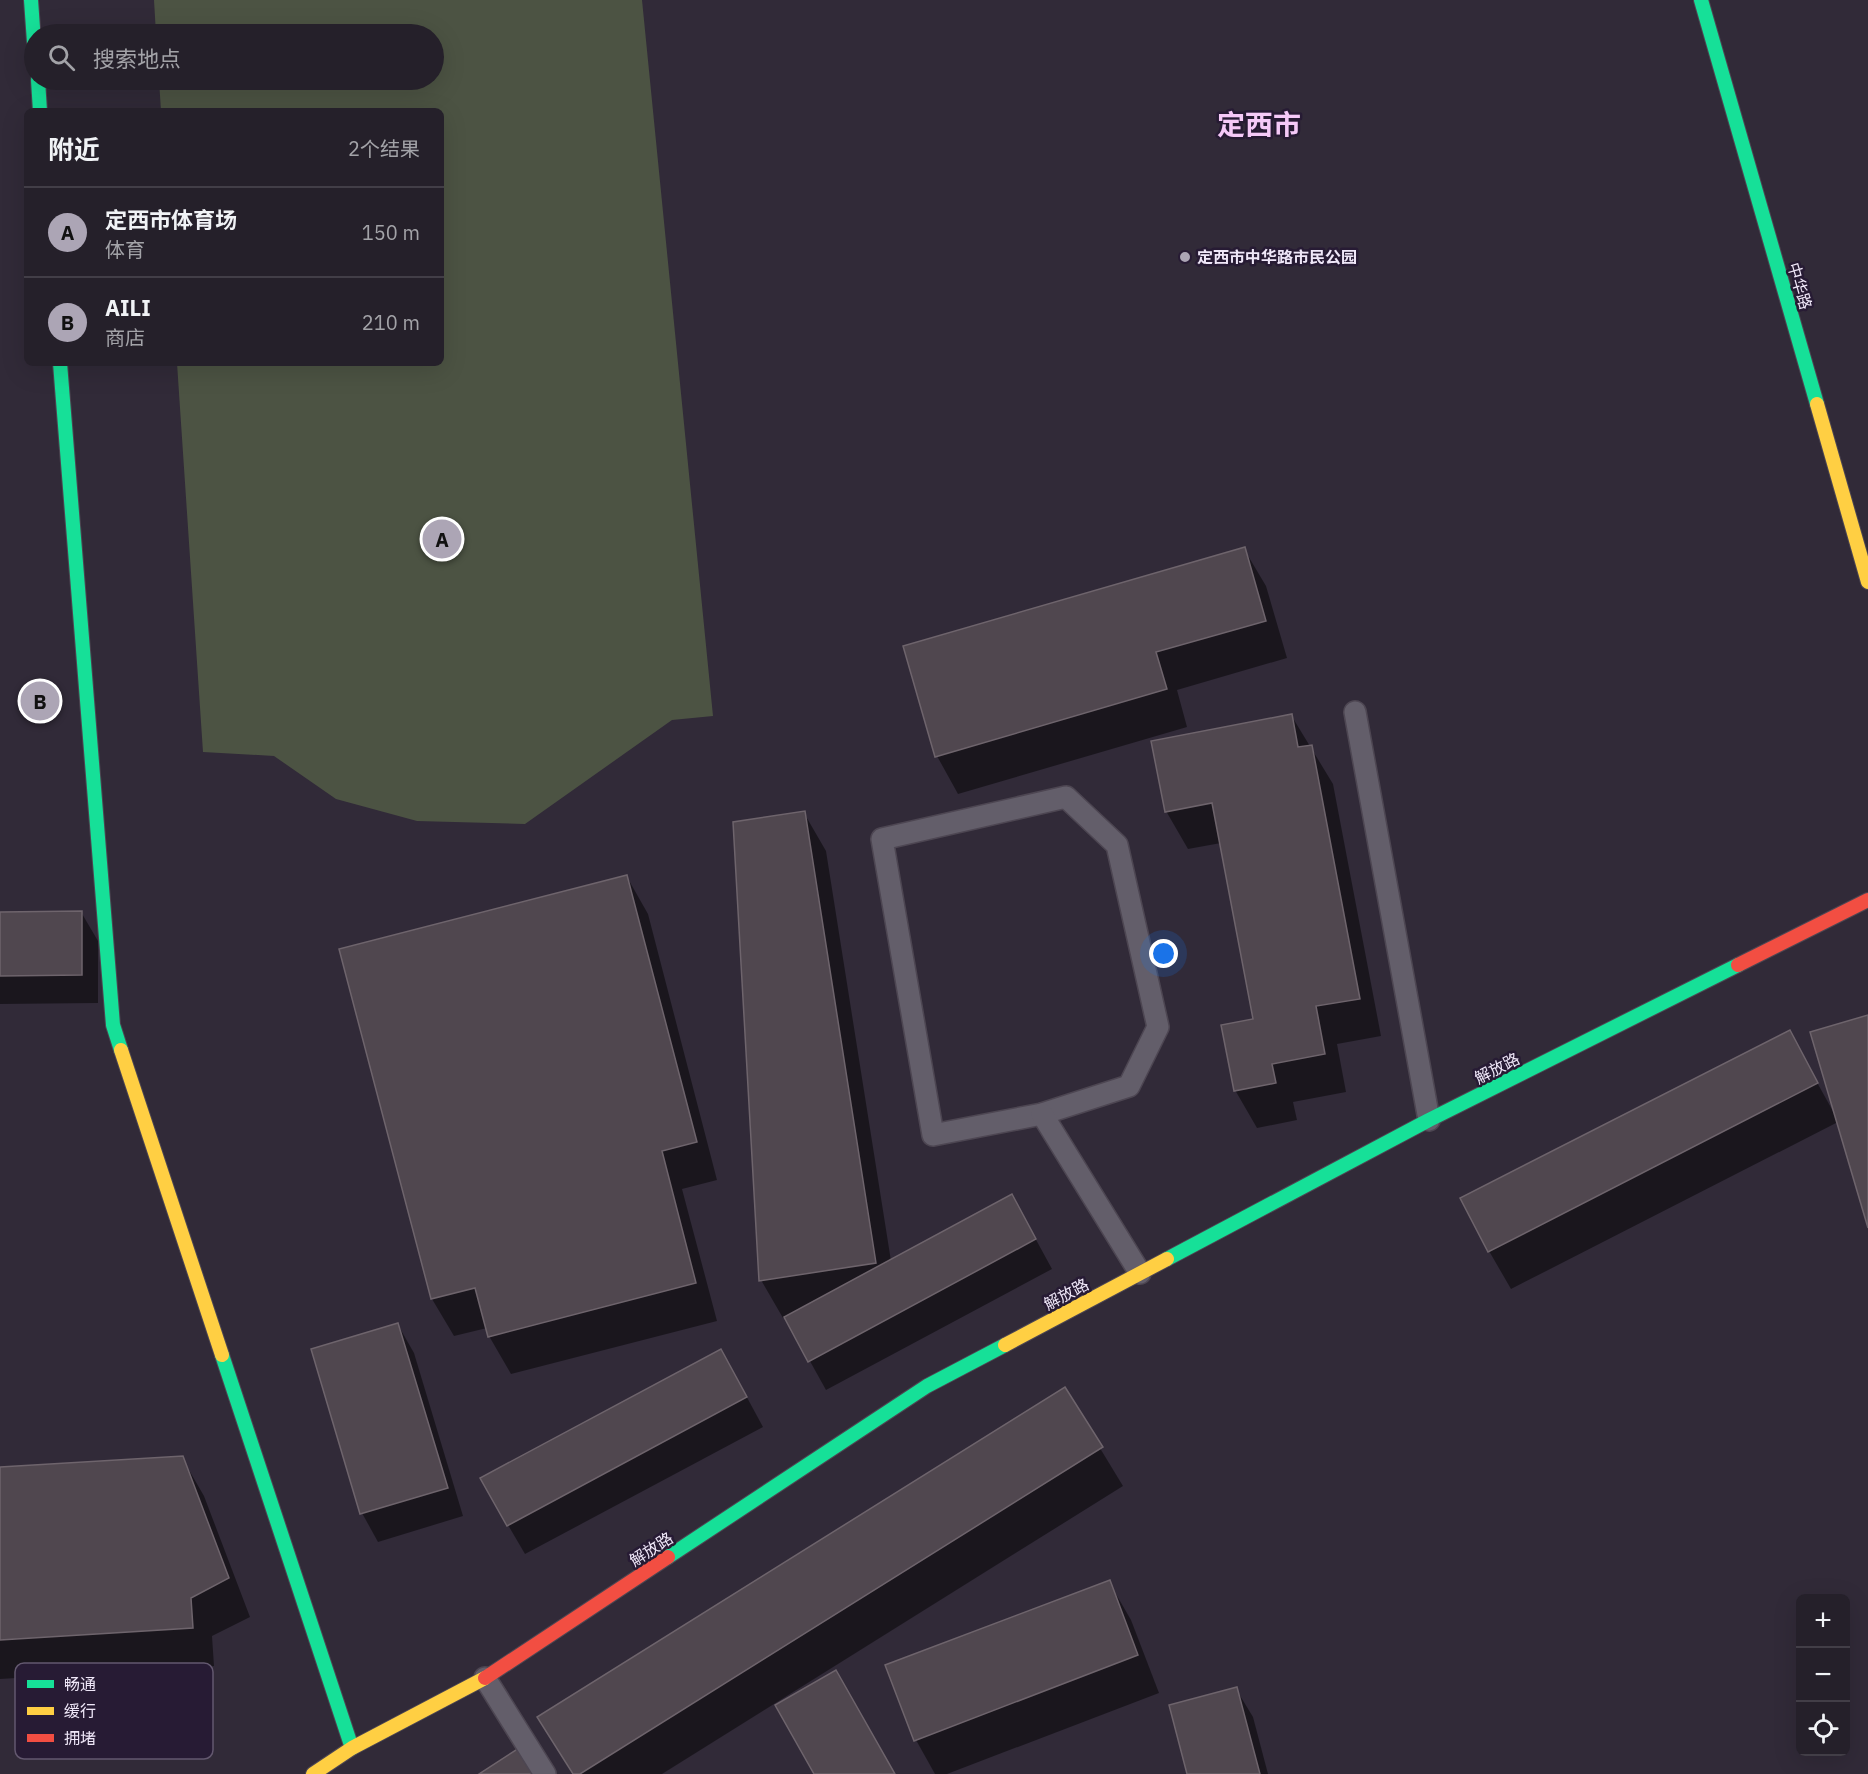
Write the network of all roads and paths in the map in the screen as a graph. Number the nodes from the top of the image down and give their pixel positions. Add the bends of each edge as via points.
1 (31, 0) edge
2 (1701, 0) edge
3 (33, 24) edge
4 (39, 90) edge
5 (40, 108) edge
6 (60, 366) edge
7 (1868, 582) edge
8 (1355, 712) dead end
9 (1868, 900) edge
10 (1042, 1114) junction
11 (1429, 1120) junction
12 (1140, 1273) junction
13 (485, 1678) junction
14 (352, 1748) junction
15 (313, 1774) edge
16 (545, 1774) edge

1 - 3 street
2 - 7 street, 中华路
4 - 5 street
6 - 14 street via 113,1025
8 - 11 lane
9 - 11 street, 解放路
10 - 10 lane via 933,1135 882,839 1066,797 1117,846 1158,1027 1128,1086
10 - 12 lane
11 - 12 street, 解放路
12 - 13 street, 解放路 via 927,1386
13 - 14 street, 解放路
13 - 16 lane
14 - 15 street, 解放路

